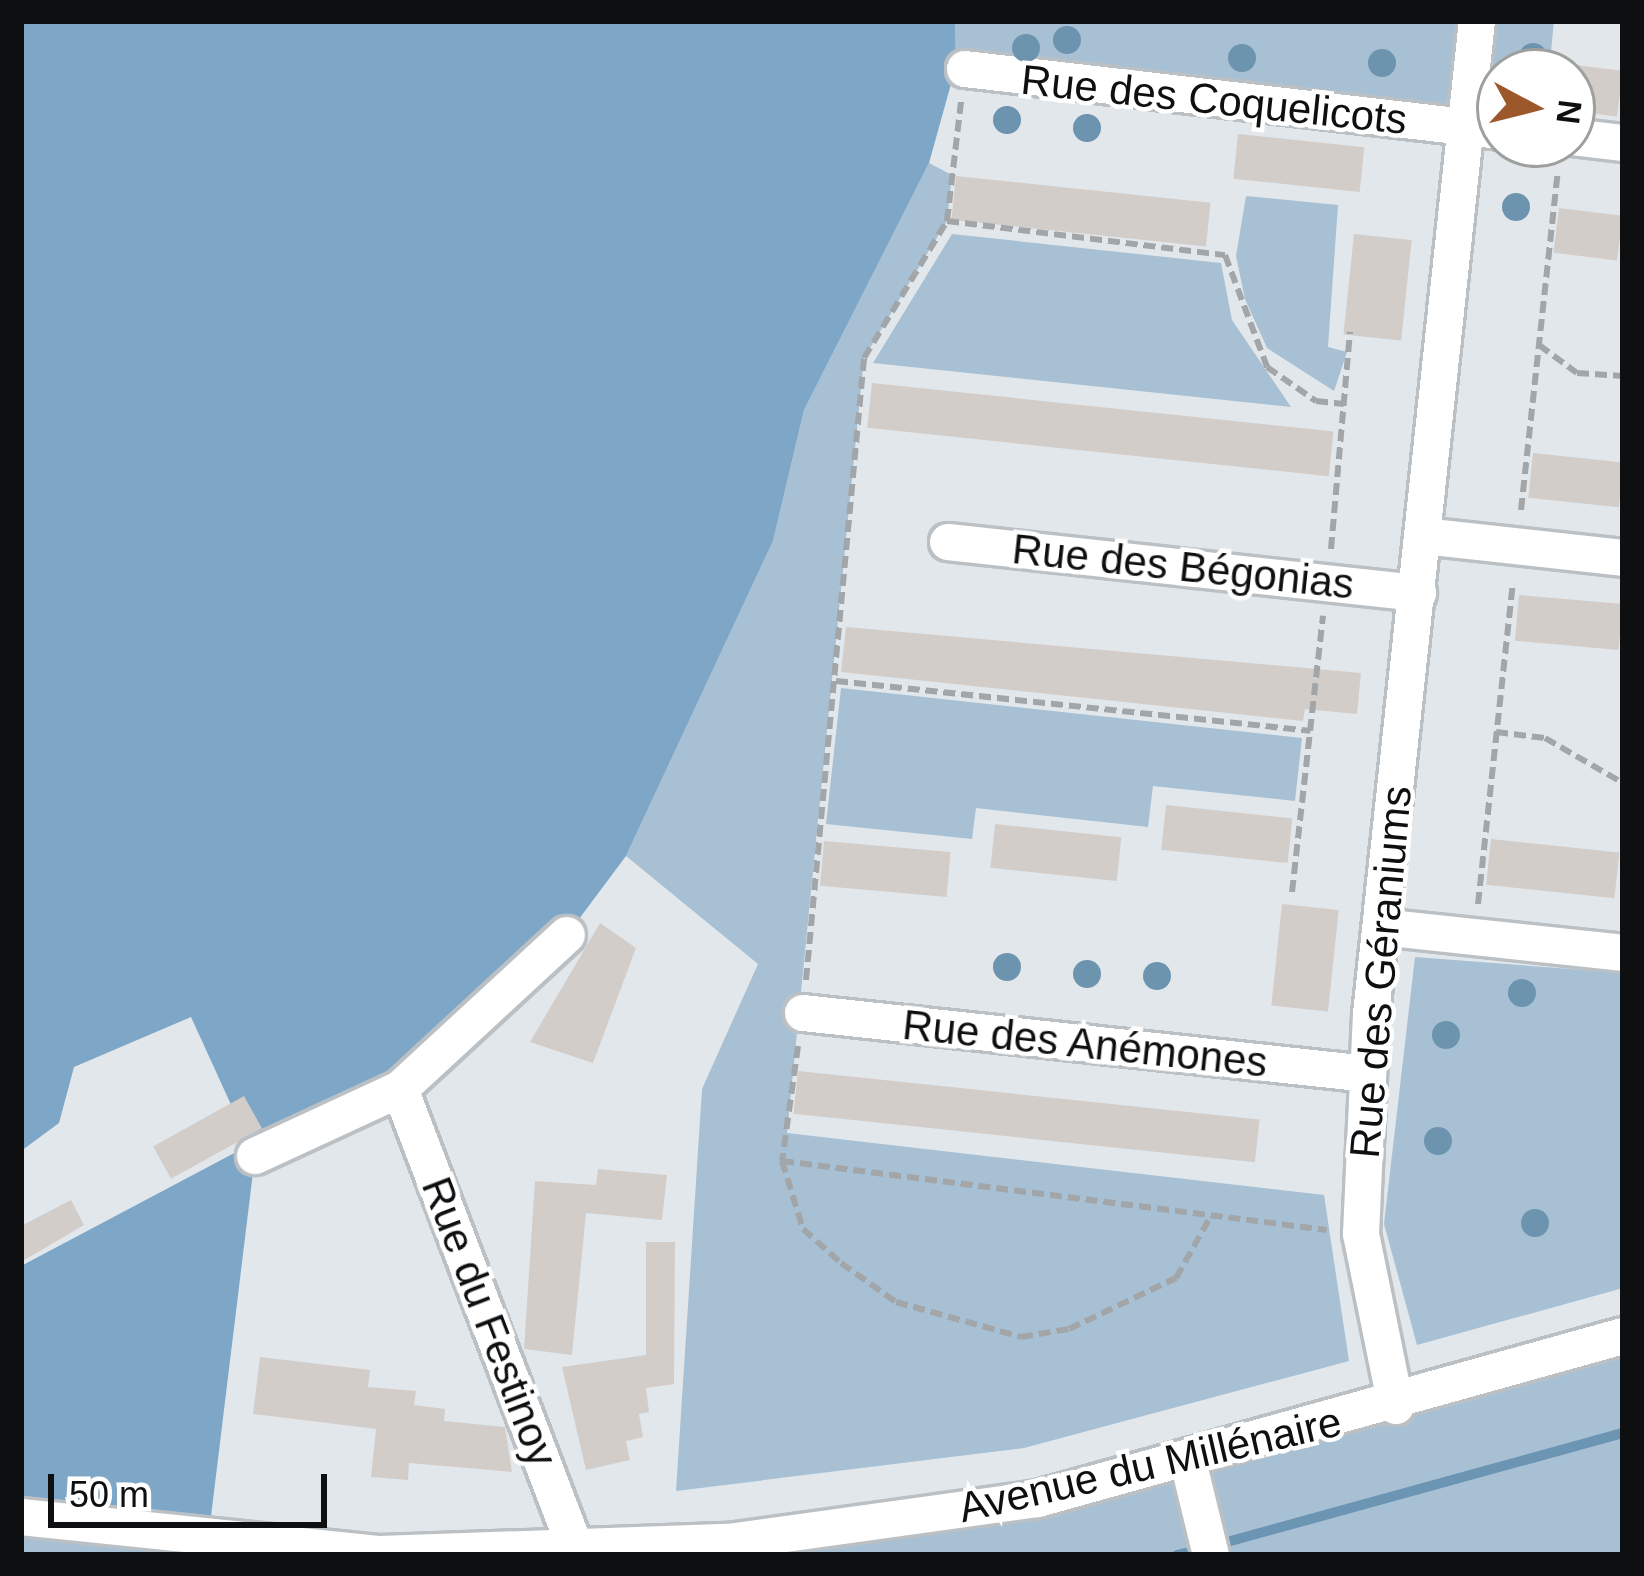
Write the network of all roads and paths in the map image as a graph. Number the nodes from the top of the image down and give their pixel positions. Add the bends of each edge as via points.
1 (964, 69) joint
2 (1476, 128) edge
3 (1476, 168) edge
4 (946, 221) junction
5 (1539, 345) dead end
6 (1623, 376) edge
7 (1345, 404) dead end
8 (1424, 536) junction
9 (948, 542) dead end
10 (1623, 558) edge
11 (1418, 592) junction
12 (835, 681) junction
13 (1310, 731) dead end
14 (1496, 732) dead end
15 (1623, 783) edge
16 (1381, 927) junction
17 (566, 935) dead end
18 (1623, 953) edge
19 (802, 1013) junction
20 (1368, 1074) junction
21 (400, 1089) junction
22 (255, 1156) dead end
23 (782, 1161) junction
24 (1211, 1215) junction
25 (1360, 1234) junction
26 (1623, 1336) edge
27 (1396, 1406) junction
28 (1188, 1461) junction
29 (21, 1517) edge
30 (578, 1554) edge
31 (1211, 1555) edge

1 - 2 street, Rue des Coquelicots
1 - 4 path
3 - 8 street, Rue des Géraniums
4 - 7 path via 1225,255 1267,367 1316,400
4 - 12 path via 864,358
5 - 6 path via 1577,373
8 - 10 street
8 - 11 street, Rue des Géraniums
9 - 11 street, Rue des Bégonias
11 - 16 street, Rue des Géraniums
12 - 13 path
12 - 19 path
14 - 15 path via 1545,738
16 - 18 street
16 - 20 street, Rue des Géraniums
17 - 21 street
19 - 20 street, Rue des Anémones
19 - 23 path
20 - 25 street, Rue des Géraniums
21 - 22 street
21 - 30 street, Rue du Festinoy
23 - 24 path
23 - 24 path via 803,1229 841,1263 896,1302 1022,1337 1069,1329 1176,1278
24 - 25 path
25 - 27 street, Rue des Géraniums
26 - 27 street, Avenue du Millénaire
27 - 28 street, Avenue du Millénaire
28 - 30 street, Avenue du Millénaire via 892,1523
28 - 31 street
29 - 30 street, Avenue du Millénaire via 380,1554

